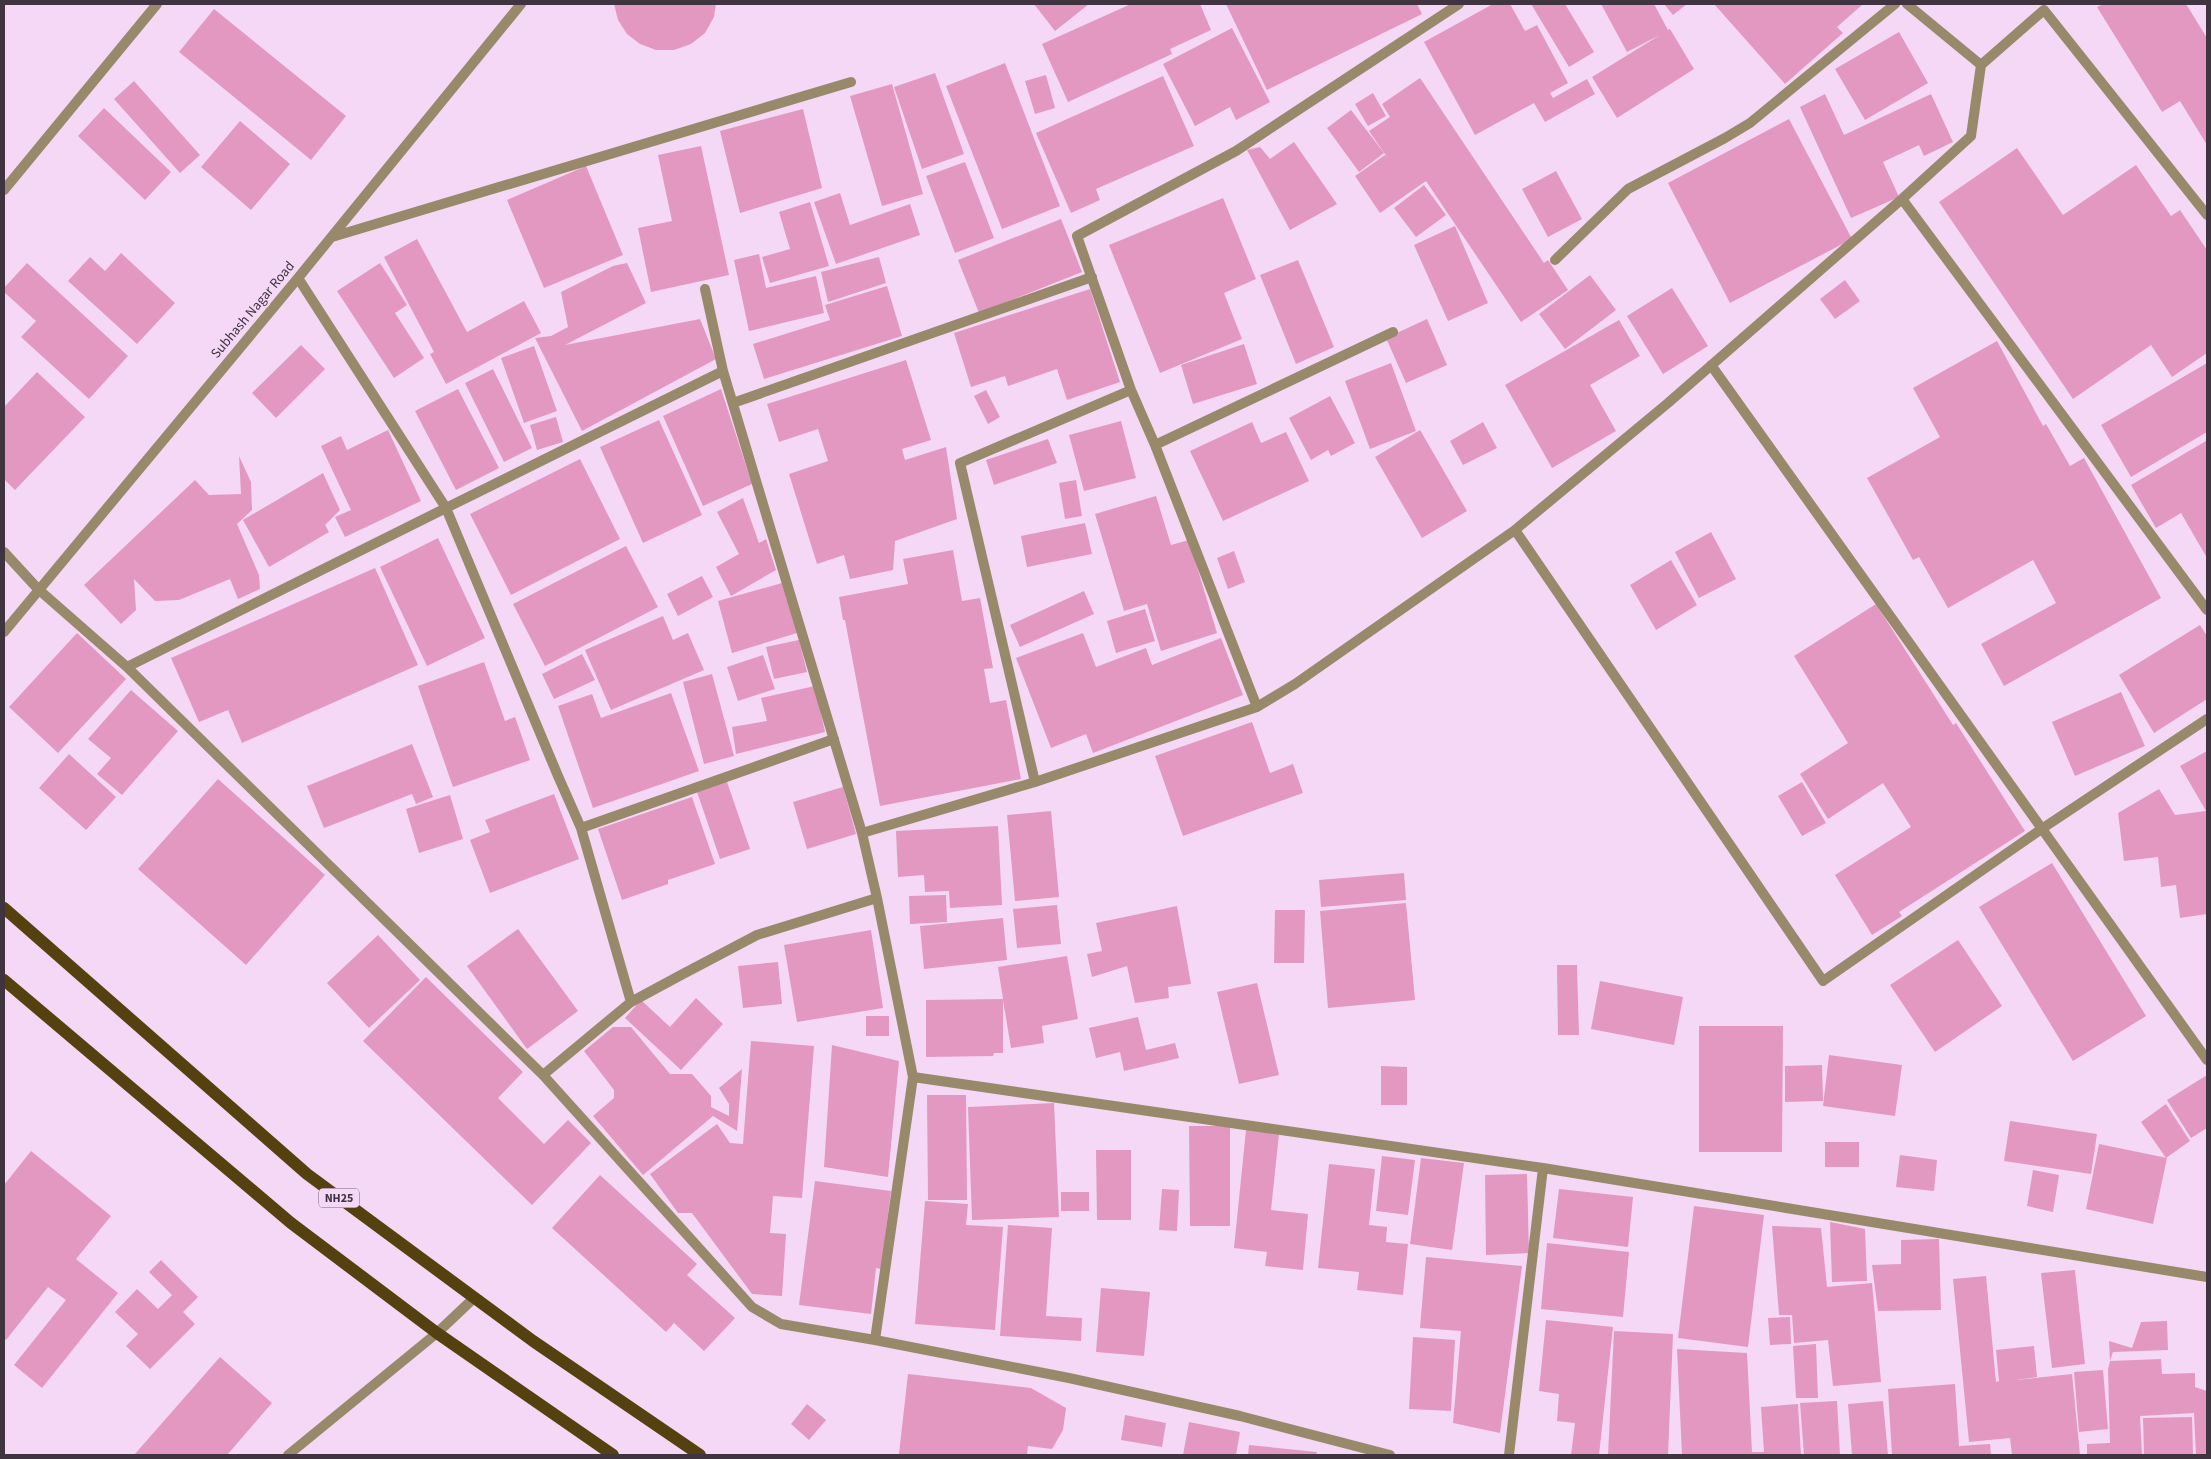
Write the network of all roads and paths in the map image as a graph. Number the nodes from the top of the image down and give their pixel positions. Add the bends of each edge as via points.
1 (157, 4) edge
2 (521, 4) edge
3 (1459, 4) edge
4 (1895, 4) edge
5 (1907, 4) edge
6 (2046, 7) edge
7 (1981, 65) junction
8 (851, 82) dead end
9 (4, 189) edge
10 (1902, 199) junction
11 (2207, 215) edge
12 (332, 237) junction
13 (1555, 260) dead end
14 (1092, 277) junction
15 (298, 278) junction
16 (705, 289) dead end
17 (1393, 332) dead end
18 (1711, 365) junction
19 (724, 371) junction
20 (1131, 390) junction
21 (733, 403) junction
22 (1155, 445) junction
23 (446, 508) junction
24 (1516, 530) junction
25 (4, 552) edge
26 (38, 589) junction
27 (2207, 610) edge
28 (4, 632) edge
29 (127, 667) junction
30 (1257, 707) junction
31 (2207, 719) edge
32 (834, 739) junction
33 (1035, 782) junction
34 (581, 828) junction
35 (2043, 828) junction
36 (862, 833) junction
37 (877, 898) junction
38 (4, 908) edge
39 (4, 980) edge
40 (631, 1002) junction
41 (2207, 1060) edge
42 (543, 1074) junction
43 (913, 1077) junction
44 (1543, 1168) junction
45 (2207, 1277) edge
46 (474, 1298) junction
47 (437, 1333) junction
48 (875, 1340) junction
49 (288, 1455) edge
50 (613, 1455) edge
51 (700, 1455) edge
52 (1390, 1455) edge
53 (1509, 1455) edge

1 - 9 street
2 - 12 street, Subhash Nagar Road
3 - 14 street via 1236,151 1077,236
4 - 13 street via 1750,123 1628,189
5 - 7 street
6 - 7 street
6 - 11 street
7 - 10 street via 1971,136
8 - 12 street
10 - 18 street
10 - 27 street
12 - 15 street, Subhash Nagar Road
14 - 20 street
14 - 21 street
15 - 23 street
15 - 26 street, Subhash Nagar Road
16 - 19 street
17 - 22 street
18 - 24 street
18 - 35 street
19 - 21 street
19 - 23 street
20 - 22 street
20 - 33 street via 960,462
21 - 32 street
22 - 30 street
23 - 29 street
23 - 34 street
24 - 30 street
24 - 35 street via 1823,981
25 - 26 street
26 - 28 street, Subhash Nagar Road
26 - 29 street
29 - 42 street
30 - 33 street
31 - 35 street
32 - 34 street
32 - 36 street
33 - 36 street
34 - 40 street
35 - 41 street
36 - 37 street
37 - 40 street via 757,935
37 - 43 street
38 - 46 main road, NH25 via 307,1174
39 - 47 main road via 291,1223
40 - 42 street
42 - 48 street via 752,1307 781,1324
43 - 44 street
43 - 48 street
44 - 45 street
44 - 53 street
46 - 47 street
46 - 51 main road, NH25
47 - 49 street
47 - 50 main road
48 - 52 street via 1240,1416

